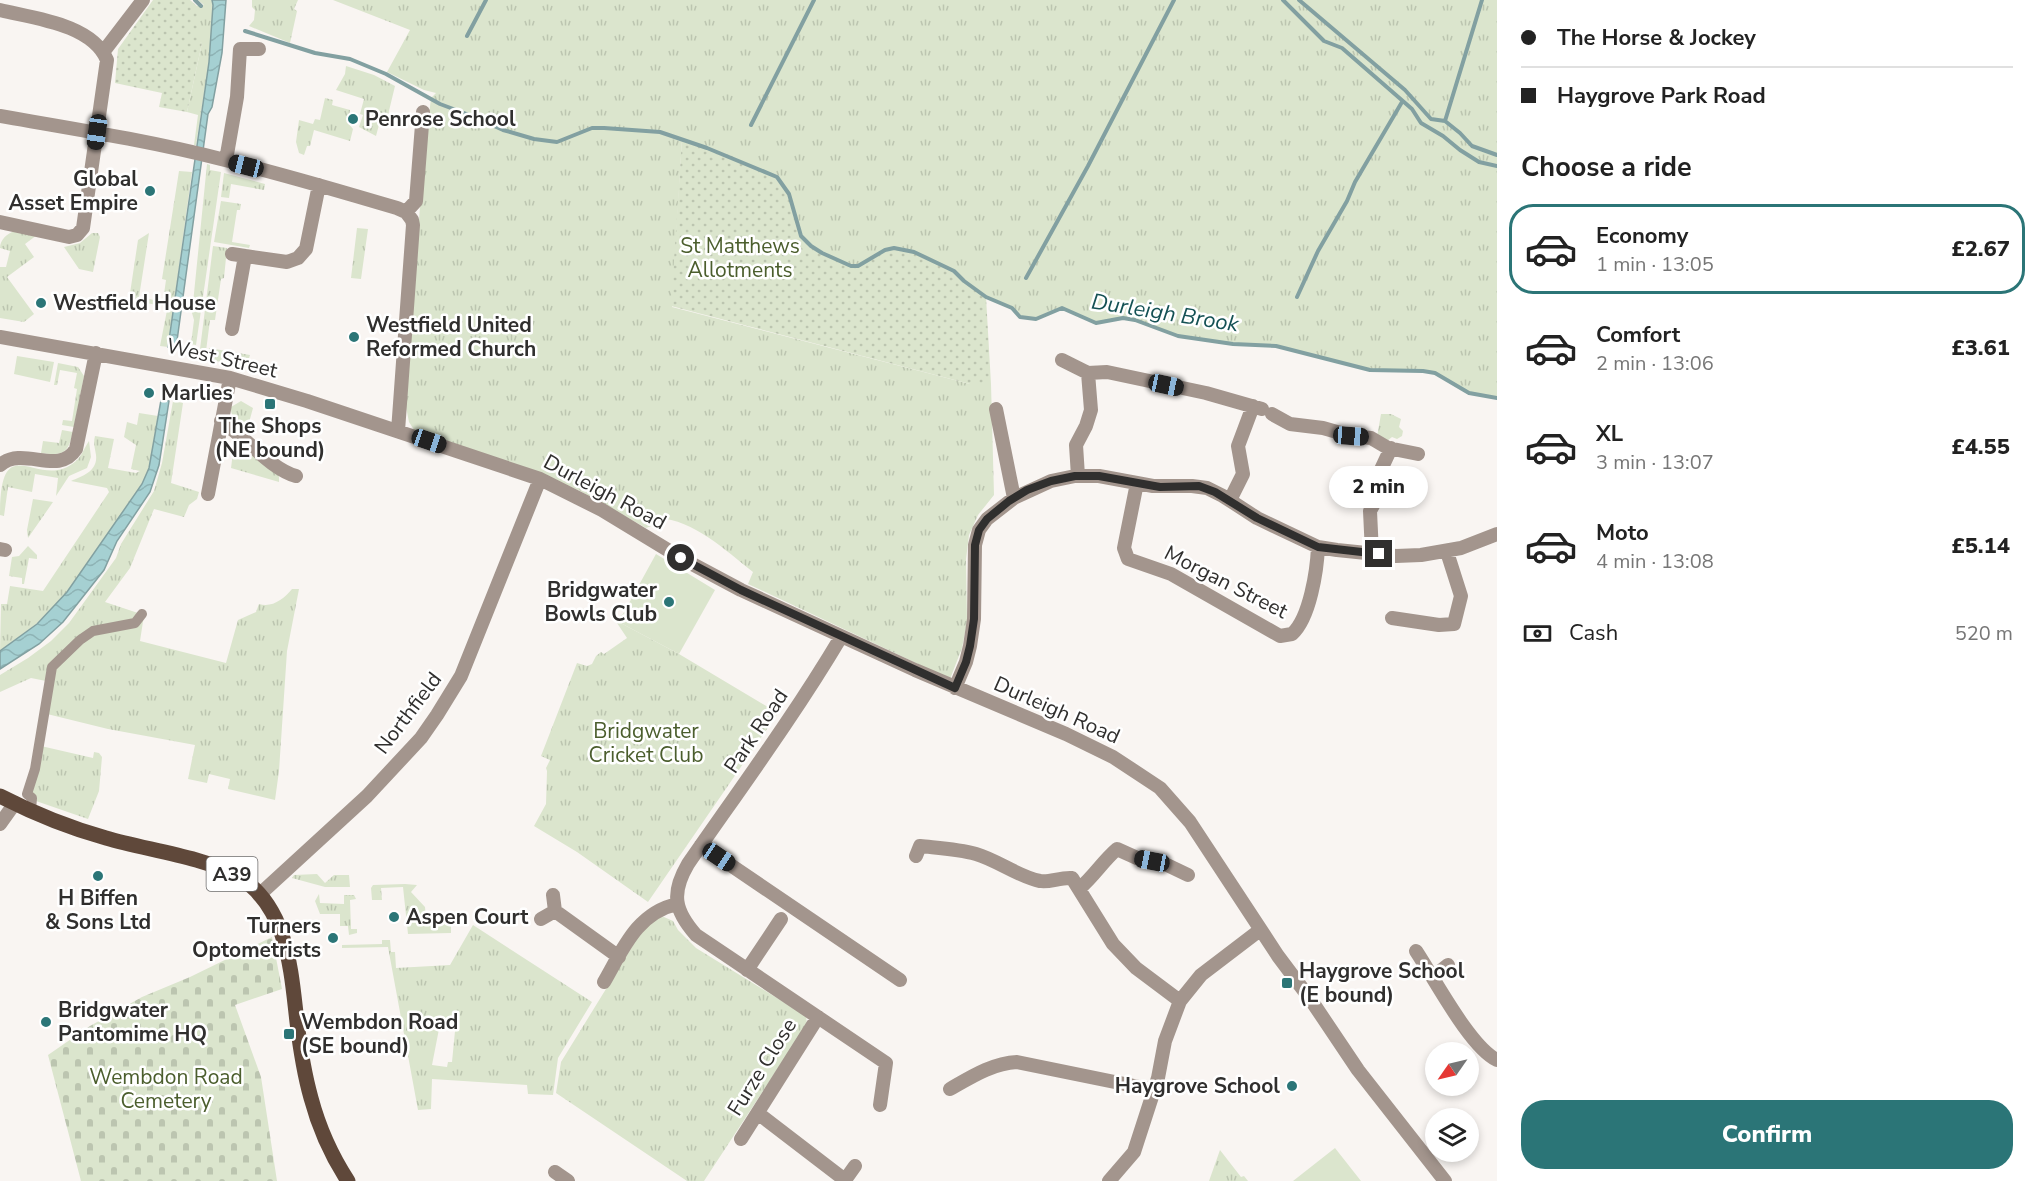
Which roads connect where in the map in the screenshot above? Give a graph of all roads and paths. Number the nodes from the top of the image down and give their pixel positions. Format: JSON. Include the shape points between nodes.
{"nodes":[{"id":1,"x":142,"y":0,"type":"edge"},
{"id":2,"x":0,"y":10,"type":"edge"},
{"id":3,"x":259,"y":49,"type":"dead end"},
{"id":4,"x":104,"y":51,"type":"junction"},
{"id":5,"x":423,"y":112,"type":"dead end"},
{"id":6,"x":0,"y":116,"type":"edge"},
{"id":7,"x":97,"y":132,"type":"junction"},
{"id":8,"x":226,"y":160,"type":"junction"},
{"id":9,"x":319,"y":185,"type":"junction"},
{"id":10,"x":406,"y":212,"type":"junction"},
{"id":11,"x":0,"y":222,"type":"edge"},
{"id":12,"x":232,"y":329,"type":"dead end"},
{"id":13,"x":0,"y":337,"type":"edge"},
{"id":14,"x":96,"y":353,"type":"junction"},
{"id":15,"x":1062,"y":360,"type":"dead end"},
{"id":16,"x":1088,"y":373,"type":"junction"},
{"id":17,"x":230,"y":378,"type":"junction"},
{"id":18,"x":996,"y":410,"type":"dead end"},
{"id":19,"x":1262,"y":410,"type":"junction"},
{"id":20,"x":221,"y":421,"type":"junction"},
{"id":21,"x":398,"y":431,"type":"junction"},
{"id":22,"x":429,"y":441,"type":"joint"},
{"id":23,"x":1391,"y":448,"type":"junction"},
{"id":24,"x":1418,"y":454,"type":"dead end"},
{"id":25,"x":0,"y":465,"type":"edge"},
{"id":26,"x":296,"y":476,"type":"dead end"},
{"id":27,"x":1078,"y":476,"type":"junction"},
{"id":28,"x":540,"y":479,"type":"junction"},
{"id":29,"x":1137,"y":483,"type":"junction"},
{"id":30,"x":208,"y":494,"type":"dead end"},
{"id":31,"x":1014,"y":498,"type":"junction"},
{"id":32,"x":1230,"y":500,"type":"junction"},
{"id":33,"x":1497,"y":534,"type":"edge"},
{"id":34,"x":1318,"y":547,"type":"junction"},
{"id":35,"x":1447,"y":552,"type":"junction"},
{"id":36,"x":1372,"y":553,"type":"junction"},
{"id":37,"x":141,"y":614,"type":"dead end"},
{"id":38,"x":1392,"y":618,"type":"dead end"},
{"id":39,"x":1454,"y":624,"type":"junction"},
{"id":40,"x":1468,"y":628,"type":"dead end"},
{"id":41,"x":841,"y":637,"type":"junction"},
{"id":42,"x":955,"y":688,"type":"junction"},
{"id":43,"x":0,"y":796,"type":"edge"},
{"id":44,"x":15,"y":803,"type":"junction"},
{"id":45,"x":31,"y":810,"type":"junction"},
{"id":46,"x":0,"y":824,"type":"edge"},
{"id":47,"x":1111,"y":835,"type":"dead end"},
{"id":48,"x":701,"y":845,"type":"junction"},
{"id":49,"x":1117,"y":849,"type":"junction"},
{"id":50,"x":916,"y":856,"type":"dead end"},
{"id":51,"x":1188,"y":875,"type":"dead end"},
{"id":52,"x":1080,"y":888,"type":"junction"},
{"id":53,"x":259,"y":895,"type":"junction"},
{"id":54,"x":553,"y":895,"type":"dead end"},
{"id":55,"x":677,"y":904,"type":"junction"},
{"id":56,"x":555,"y":911,"type":"junction"},
{"id":57,"x":541,"y":919,"type":"dead end"},
{"id":58,"x":781,"y":919,"type":"dead end"},
{"id":59,"x":1260,"y":930,"type":"junction"},
{"id":60,"x":1416,"y":951,"type":"dead end"},
{"id":61,"x":619,"y":957,"type":"junction"},
{"id":62,"x":1448,"y":965,"type":"dead end"},
{"id":63,"x":747,"y":970,"type":"junction"},
{"id":64,"x":1433,"y":977,"type":"junction"},
{"id":65,"x":900,"y":980,"type":"dead end"},
{"id":66,"x":604,"y":982,"type":"dead end"},
{"id":67,"x":1180,"y":1001,"type":"junction"},
{"id":68,"x":818,"y":1017,"type":"junction"},
{"id":69,"x":1019,"y":1054,"type":"dead end"},
{"id":70,"x":1497,"y":1060,"type":"edge"},
{"id":71,"x":1004,"y":1063,"type":"junction"},
{"id":72,"x":949,"y":1089,"type":"dead end"},
{"id":73,"x":1154,"y":1090,"type":"junction"},
{"id":74,"x":880,"y":1105,"type":"dead end"},
{"id":75,"x":759,"y":1114,"type":"junction"},
{"id":76,"x":741,"y":1138,"type":"dead end"},
{"id":77,"x":855,"y":1166,"type":"dead end"},
{"id":78,"x":555,"y":1172,"type":"dead end"},
{"id":79,"x":845,"y":1180,"type":"edge"},
{"id":80,"x":348,"y":1181,"type":"edge"},
{"id":81,"x":568,"y":1181,"type":"edge"},
{"id":82,"x":1109,"y":1181,"type":"edge"},
{"id":83,"x":1445,"y":1181,"type":"edge"}],
"edges":[{"from":1,"to":4,"type":"street"},
{"from":2,"to":4,"type":"street","via":[[62,24]]},
{"from":3,"to":8,"type":"street","via":[[240,49],[237,97]]},
{"from":4,"to":7,"type":"street","via":[[107,70]]},
{"from":5,"to":10,"type":"street","via":[[416,201]]},
{"from":6,"to":7,"type":"street"},
{"from":7,"to":8,"type":"street"},
{"from":7,"to":11,"type":"street","via":[[83,228],[77,235],[69,237]]},
{"from":8,"to":9,"type":"street"},
{"from":9,"to":10,"type":"street"},
{"from":9,"to":12,"type":"street","via":[[306,249],[301,255],[287,262],[239,255]]},
{"from":10,"to":21,"type":"street","via":[[413,225]]},
{"from":13,"to":14,"type":"street","name":"West Street"},
{"from":14,"to":17,"type":"street","name":"West Street"},
{"from":14,"to":25,"type":"street","via":[[72,456],[58,462],[15,457]]},
{"from":15,"to":16,"type":"street"},
{"from":16,"to":19,"type":"street","via":[[1107,372],[1206,393]]},
{"from":16,"to":27,"type":"street","via":[[1091,416],[1075,450]]},
{"from":17,"to":20,"type":"street"},
{"from":17,"to":21,"type":"street","name":"West Street"},
{"from":18,"to":31,"type":"street"},
{"from":19,"to":23,"type":"street","via":[[1290,423],[1371,438]]},
{"from":19,"to":32,"type":"street","via":[[1238,446],[1243,474]]},
{"from":20,"to":26,"type":"street","via":[[282,472]]},
{"from":20,"to":30,"type":"street"},
{"from":21,"to":22,"type":"street","name":"West Street"},
{"from":22,"to":28,"type":"street","name":"Durleigh Road"},
{"from":23,"to":24,"type":"street"},
{"from":23,"to":36,"type":"street","via":[[1378,476],[1377,498],[1370,511]]},
{"from":27,"to":29,"type":"street","via":[[1106,476]]},
{"from":27,"to":31,"type":"street","via":[[1039,485]]},
{"from":28,"to":41,"type":"street","name":"Durleigh Road","via":[[731,585]]},
{"from":28,"to":53,"type":"street","name":"Northfield","via":[[461,675],[437,715],[367,796]]},
{"from":29,"to":32,"type":"street","via":[[1199,486]]},
{"from":29,"to":34,"type":"street","name":"Morgan Street","via":[[1124,548],[1128,559],[1171,574],[1280,636],[1296,630],[1303,617]]},
{"from":31,"to":42,"type":"street","via":[[987,519],[976,538],[974,619],[966,662]]},
{"from":32,"to":34,"type":"street","via":[[1257,518]]},
{"from":33,"to":35,"type":"street"},
{"from":34,"to":36,"type":"street"},
{"from":35,"to":36,"type":"street","via":[[1410,556]]},
{"from":35,"to":39,"type":"street","via":[[1461,596]]},
{"from":37,"to":45,"type":"street","via":[[135,622],[93,632],[55,661],[27,794],[32,798]]},
{"from":38,"to":39,"type":"street"},
{"from":39,"to":40,"type":"street"},
{"from":41,"to":42,"type":"street","name":"Durleigh Road"},
{"from":41,"to":48,"type":"street","name":"Park Road","via":[[806,695]]},
{"from":42,"to":59,"type":"street","name":"Durleigh Road","via":[[1113,757],[1160,788],[1190,822]]},
{"from":43,"to":44,"type":"main road","number":"A39"},
{"from":44,"to":45,"type":"main road","number":"A39"},
{"from":44,"to":46,"type":"street"},
{"from":45,"to":53,"type":"main road","number":"A39","via":[[105,838],[210,865],[236,876]]},
{"from":47,"to":49,"type":"street"},
{"from":48,"to":55,"type":"street","name":"Park Road","via":[[679,879]]},
{"from":48,"to":65,"type":"street"},
{"from":49,"to":51,"type":"street"},
{"from":49,"to":52,"type":"street"},
{"from":50,"to":52,"type":"street","via":[[920,846],[976,854],[1043,882],[1072,878]]},
{"from":52,"to":67,"type":"street","via":[[1113,944]]},
{"from":53,"to":80,"type":"main road","number":"A39","via":[[286,944],[310,1097],[332,1156]]},
{"from":54,"to":56,"type":"street"},
{"from":55,"to":61,"type":"street","via":[[646,918]]},
{"from":55,"to":63,"type":"street","name":"Furze Close","via":[[696,935]]},
{"from":56,"to":57,"type":"street"},
{"from":56,"to":61,"type":"street"},
{"from":58,"to":63,"type":"street","via":[[776,937]]},
{"from":59,"to":67,"type":"street","via":[[1201,975]]},
{"from":59,"to":83,"type":"street","name":"Durleigh Road","via":[[1358,1070]]},
{"from":60,"to":64,"type":"street"},
{"from":61,"to":66,"type":"street"},
{"from":62,"to":64,"type":"street"},
{"from":63,"to":68,"type":"street","name":"Furze Close"},
{"from":64,"to":70,"type":"street","via":[[1469,1033],[1487,1055]]},
{"from":67,"to":73,"type":"street","via":[[1165,1041]]},
{"from":68,"to":74,"type":"street","name":"Furze Close","via":[[886,1063]]},
{"from":68,"to":75,"type":"street","name":"Furze Close"},
{"from":69,"to":71,"type":"street","via":[[1008,1053]]},
{"from":71,"to":72,"type":"street"},
{"from":71,"to":73,"type":"street","via":[[1017,1062]]},
{"from":73,"to":82,"type":"street","via":[[1134,1152]]},
{"from":75,"to":76,"type":"street","name":"Furze Close"},
{"from":75,"to":79,"type":"street"},
{"from":77,"to":79,"type":"street"},
{"from":78,"to":81,"type":"street"}]}
